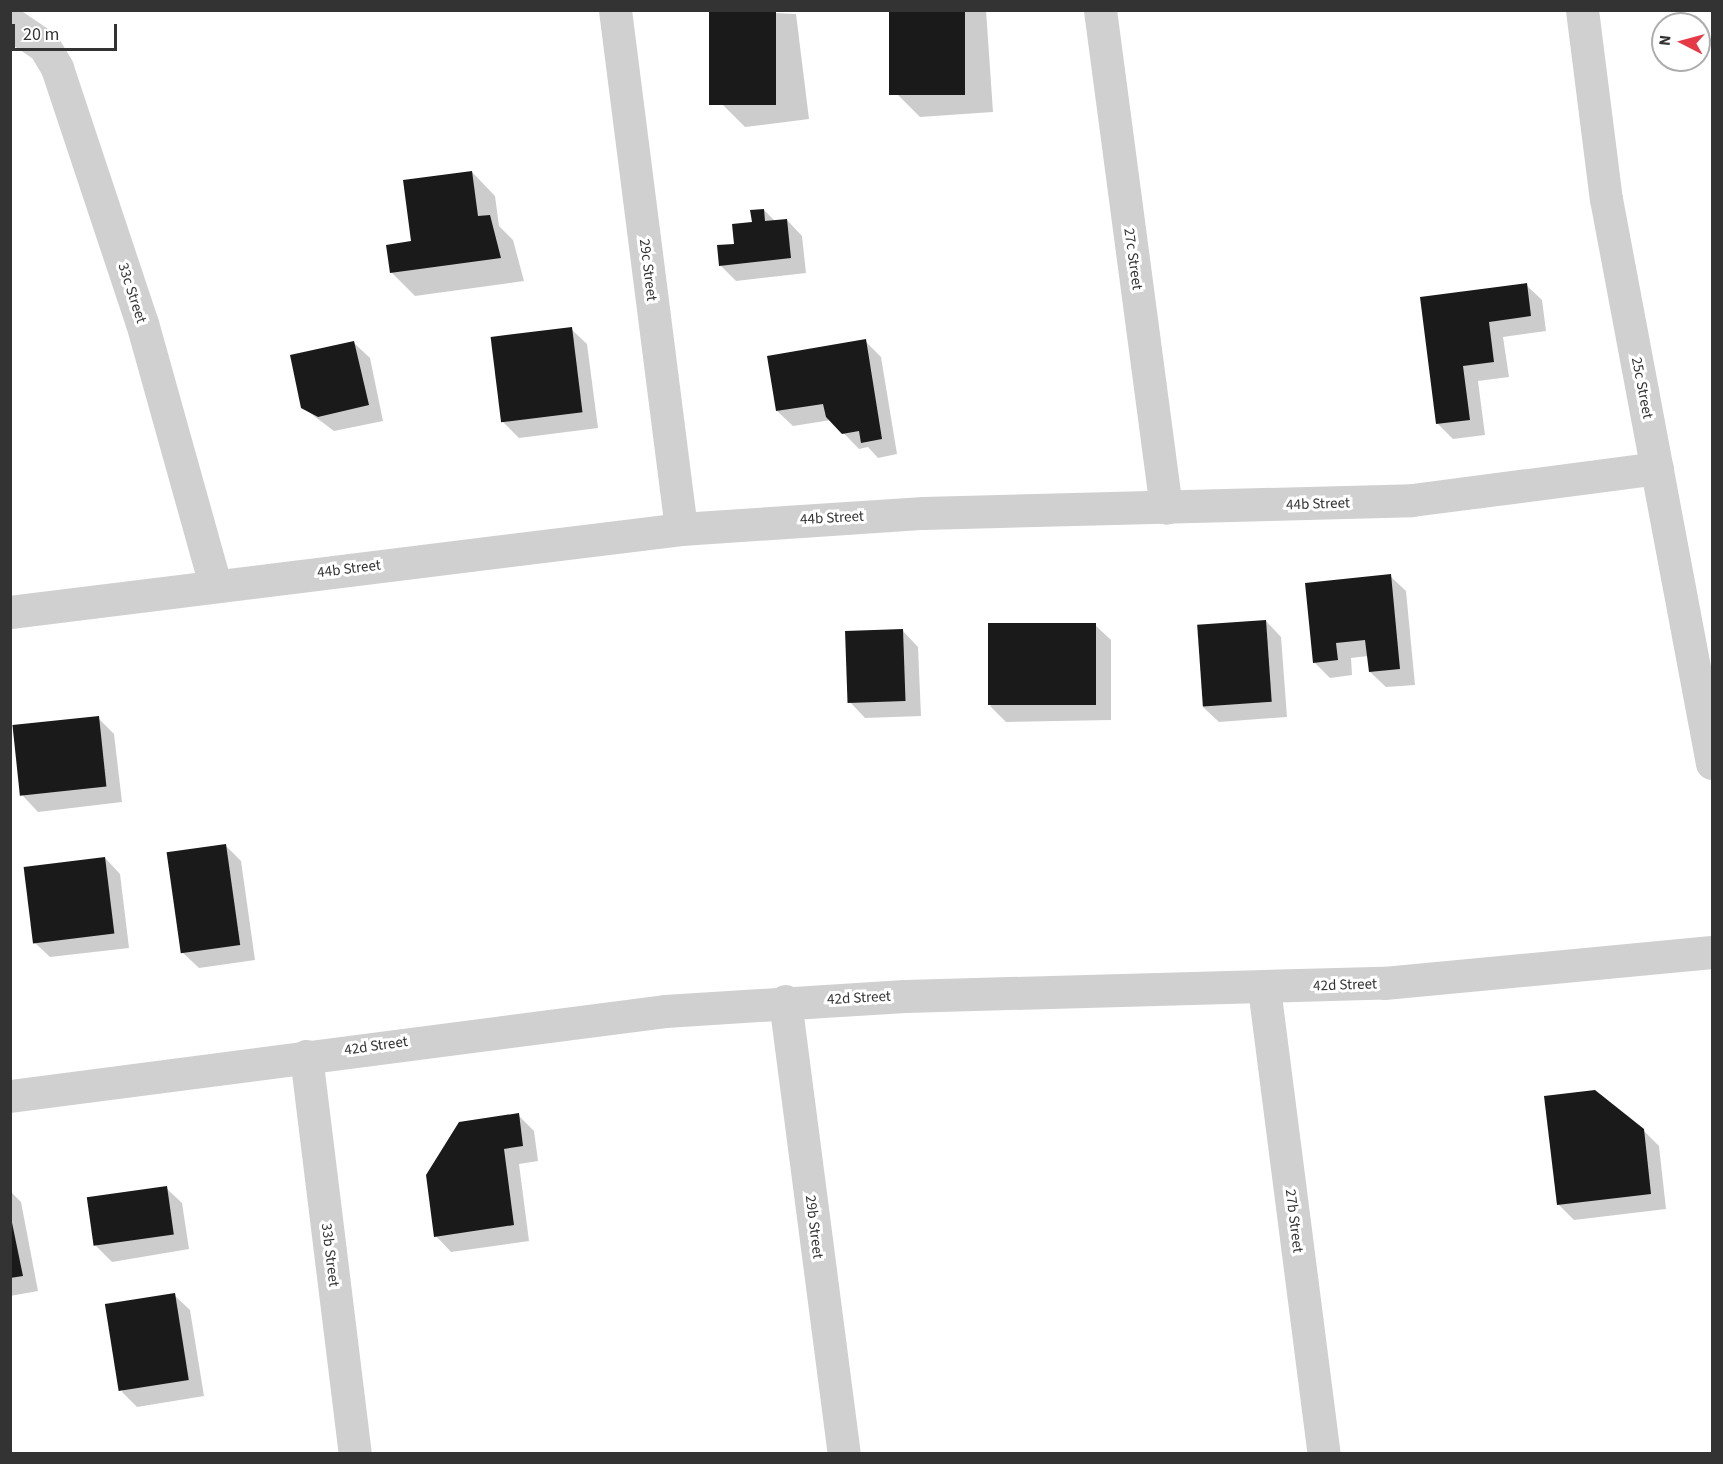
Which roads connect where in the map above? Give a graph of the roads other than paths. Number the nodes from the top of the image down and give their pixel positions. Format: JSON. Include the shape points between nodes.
{"nodes":[{"id":1,"x":615,"y":10,"type":"edge"},
{"id":2,"x":1100,"y":10,"type":"edge"},
{"id":3,"x":1582,"y":10,"type":"edge"},
{"id":4,"x":10,"y":22,"type":"edge"},
{"id":5,"x":1657,"y":468,"type":"junction"},
{"id":6,"x":1166,"y":508,"type":"junction"},
{"id":7,"x":681,"y":529,"type":"junction"},
{"id":8,"x":214,"y":585,"type":"junction"},
{"id":9,"x":10,"y":612,"type":"edge"},
{"id":10,"x":1713,"y":763,"type":"edge"},
{"id":11,"x":1713,"y":952,"type":"edge"},
{"id":12,"x":1264,"y":988,"type":"junction"},
{"id":13,"x":785,"y":1001,"type":"junction"},
{"id":14,"x":306,"y":1056,"type":"junction"},
{"id":15,"x":10,"y":1096,"type":"edge"},
{"id":16,"x":355,"y":1454,"type":"edge"},
{"id":17,"x":844,"y":1454,"type":"edge"},
{"id":18,"x":1324,"y":1454,"type":"edge"}],
"edges":[{"from":1,"to":7,"type":"street","name":"29c Street"},
{"from":2,"to":6,"type":"street","name":"27c Street"},
{"from":3,"to":5,"type":"street","name":"25c Street","via":[[1606,199]]},
{"from":4,"to":8,"type":"street","name":"33c Street","via":[[44,46],[57,68],[142,323]]},
{"from":5,"to":6,"type":"street","name":"44b Street","via":[[1412,500]]},
{"from":5,"to":10,"type":"street","name":"25c Street"},
{"from":6,"to":7,"type":"street","name":"44b Street","via":[[923,513]]},
{"from":7,"to":8,"type":"street","name":"44b Street"},
{"from":8,"to":9,"type":"street","name":"44b Street"},
{"from":11,"to":12,"type":"street","name":"42d Street","via":[[1493,975]]},
{"from":12,"to":13,"type":"street","name":"42d Street"},
{"from":12,"to":18,"type":"street","name":"27b Street"},
{"from":13,"to":14,"type":"street","name":"42d Street","via":[[544,1023]]},
{"from":13,"to":17,"type":"street","name":"29b Street"},
{"from":14,"to":15,"type":"street","name":"42d Street"},
{"from":14,"to":16,"type":"street","name":"33b Street"}]}
